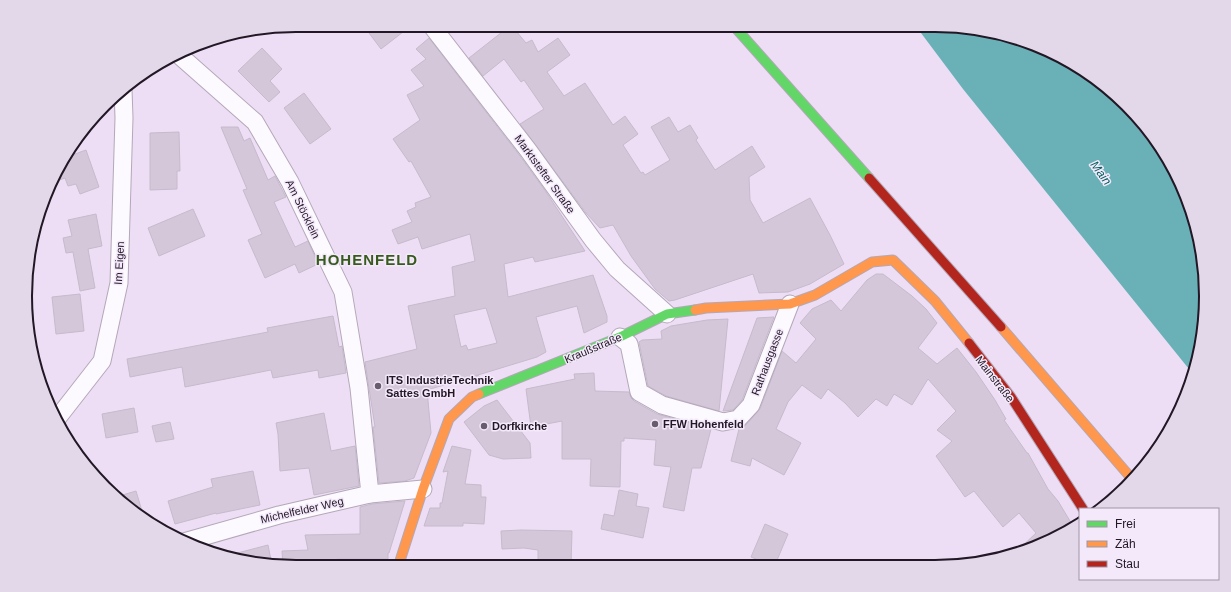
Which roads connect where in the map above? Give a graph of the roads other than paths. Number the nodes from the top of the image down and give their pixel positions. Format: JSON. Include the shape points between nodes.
{"nodes":[{"id":1,"x":437,"y":32,"type":"edge"},
{"id":2,"x":739,"y":32,"type":"edge"},
{"id":3,"x":182,"y":58,"type":"edge"},
{"id":4,"x":123,"y":97,"type":"edge"},
{"id":5,"x":893,"y":260,"type":"joint"},
{"id":6,"x":790,"y":304,"type":"junction"},
{"id":7,"x":667,"y":314,"type":"junction"},
{"id":8,"x":620,"y":337,"type":"junction"},
{"id":9,"x":60,"y":415,"type":"edge"},
{"id":10,"x":1129,"y":475,"type":"edge"},
{"id":11,"x":423,"y":489,"type":"junction"},
{"id":12,"x":370,"y":494,"type":"junction"},
{"id":13,"x":1082,"y":508,"type":"edge"},
{"id":14,"x":193,"y":539,"type":"edge"},
{"id":15,"x":400,"y":560,"type":"edge"}],
"edges":[{"from":1,"to":7,"type":"street","name":"Marktstefter Straße","via":[[593,240],[617,269]]},
{"from":2,"to":10,"type":"street","via":[[980,302]]},
{"from":3,"to":12,"type":"street","name":"Am Stöcklein","via":[[255,122],[290,182],[343,292],[359,388]]},
{"from":4,"to":9,"type":"street","name":"Im Eigen","via":[[120,283],[102,361]]},
{"from":5,"to":6,"type":"street","name":"Kraußstraße","via":[[872,262],[815,295]]},
{"from":5,"to":13,"type":"street","name":"Mainstraße","via":[[934,301],[1010,397]]},
{"from":6,"to":7,"type":"street","name":"Kraußstraße","via":[[706,308]]},
{"from":6,"to":8,"type":"street","name":"Rathausgasse","via":[[751,405],[738,419],[723,422],[662,405],[640,392],[629,344]]},
{"from":7,"to":8,"type":"street","name":"Kraußstraße"},
{"from":8,"to":11,"type":"street","name":"Kraußstraße","via":[[472,397],[449,419]]},
{"from":11,"to":12,"type":"street","name":"Michelfelder Weg"},
{"from":11,"to":15,"type":"street","name":"Kraußstraße"},
{"from":12,"to":14,"type":"street","name":"Michelfelder Weg","via":[[279,514]]}]}
